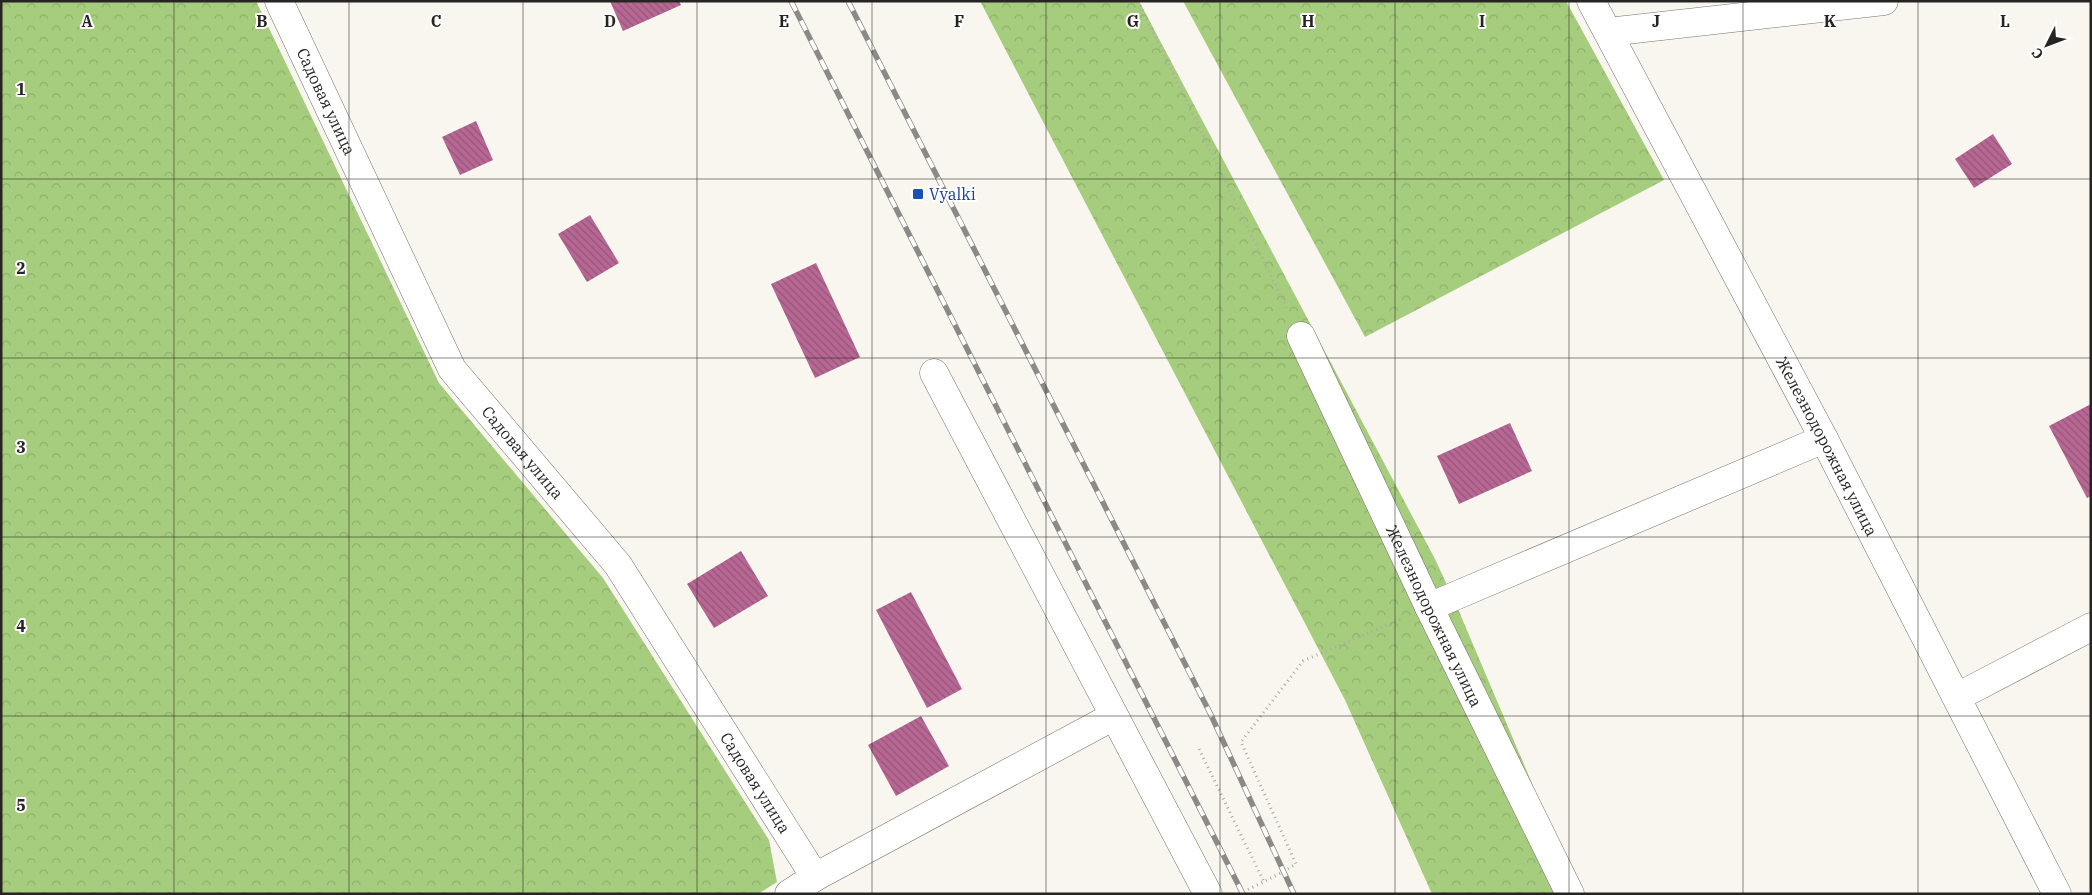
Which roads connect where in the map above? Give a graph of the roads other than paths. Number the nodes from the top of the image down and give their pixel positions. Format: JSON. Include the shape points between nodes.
{"nodes":[{"id":1,"x":279,"y":1,"type":"edge"},
{"id":2,"x":1591,"y":1,"type":"edge"},
{"id":3,"x":1884,"y":1,"type":"edge"},
{"id":4,"x":1608,"y":32,"type":"junction"},
{"id":5,"x":1301,"y":336,"type":"road end"},
{"id":6,"x":934,"y":373,"type":"dead end"},
{"id":7,"x":1824,"y":439,"type":"junction"},
{"id":8,"x":1429,"y":607,"type":"junction"},
{"id":9,"x":2091,"y":627,"type":"edge"},
{"id":10,"x":1957,"y":697,"type":"junction"},
{"id":11,"x":1114,"y":716,"type":"junction"},
{"id":12,"x":815,"y":877,"type":"junction"},
{"id":13,"x":789,"y":894,"type":"edge"},
{"id":14,"x":1208,"y":894,"type":"edge"},
{"id":15,"x":1570,"y":894,"type":"edge"},
{"id":16,"x":2057,"y":894,"type":"edge"}],
"edges":[{"from":1,"to":12,"type":"street","name":"Садовая улица","via":[[452,369],[618,565]]},
{"from":2,"to":4,"type":"street","name":"Железнодорожная улица"},
{"from":3,"to":4,"type":"street"},
{"from":4,"to":7,"type":"street","name":"Железнодорожная улица"},
{"from":5,"to":8,"type":"street","name":"Железнодорожная улица"},
{"from":6,"to":11,"type":"street"},
{"from":7,"to":8,"type":"street"},
{"from":7,"to":10,"type":"street","name":"Железнодорожная улица"},
{"from":8,"to":15,"type":"street","name":"Железнодорожная улица"},
{"from":9,"to":10,"type":"street"},
{"from":10,"to":16,"type":"street","name":"Железнодорожная улица"},
{"from":11,"to":12,"type":"street"},
{"from":11,"to":14,"type":"street"},
{"from":12,"to":13,"type":"street"}]}
